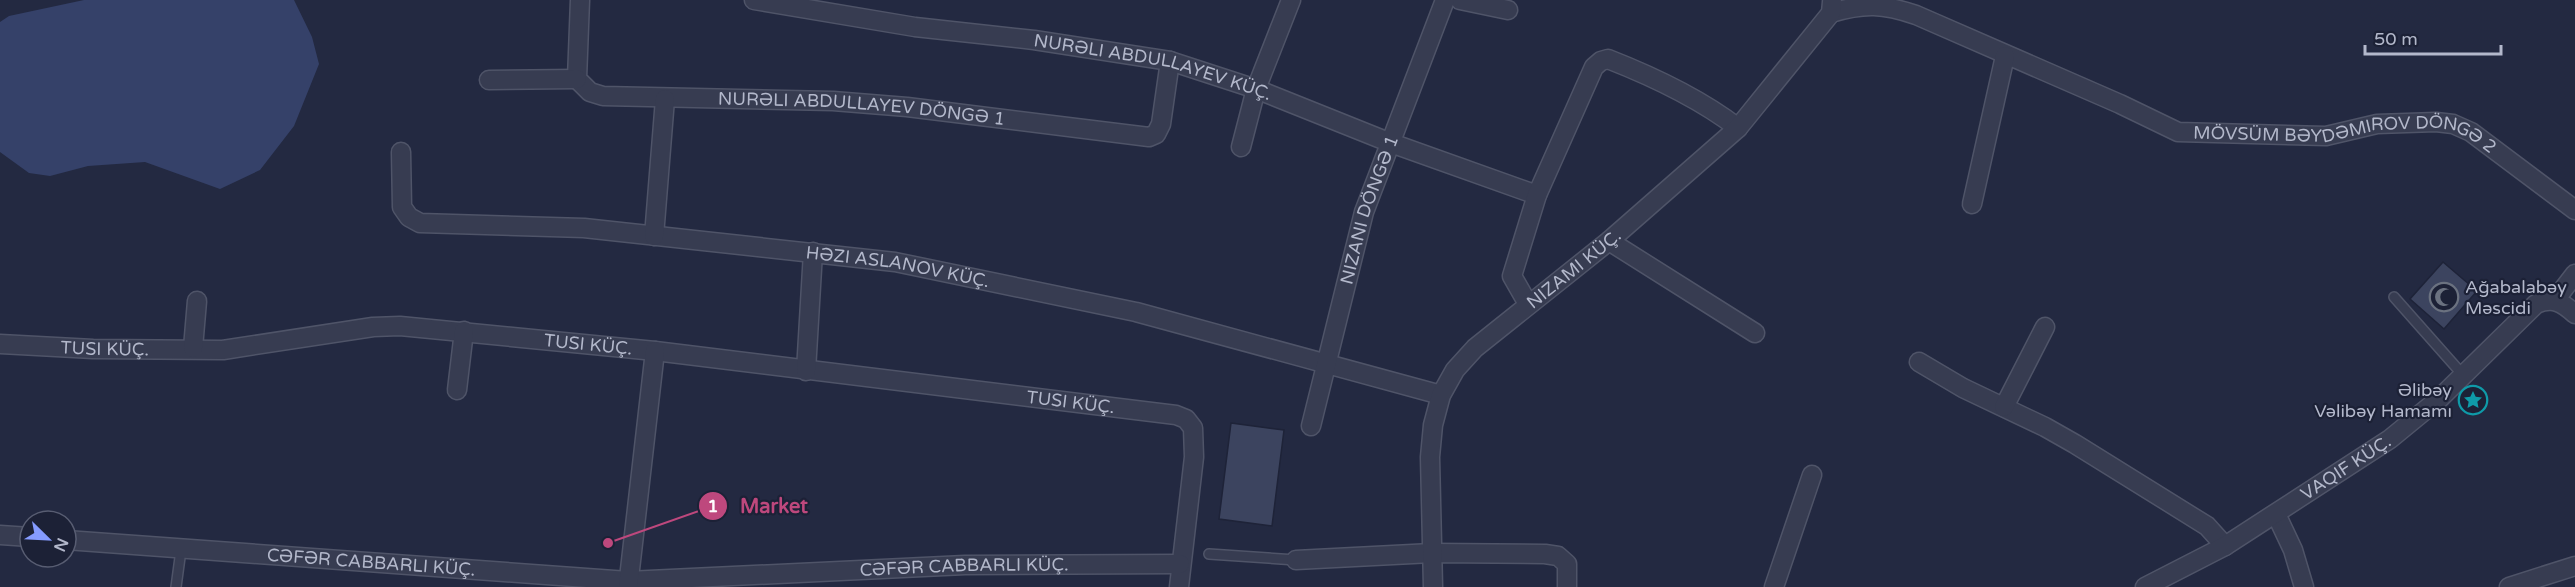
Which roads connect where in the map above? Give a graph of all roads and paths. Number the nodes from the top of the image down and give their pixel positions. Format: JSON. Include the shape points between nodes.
{"nodes":[{"id":1,"x":580,"y":0,"type":"edge"},
{"id":2,"x":754,"y":0,"type":"edge"},
{"id":3,"x":1291,"y":0,"type":"edge"},
{"id":4,"x":1445,"y":0,"type":"edge"},
{"id":5,"x":1460,"y":0,"type":"edge"},
{"id":6,"x":1832,"y":6,"type":"edge"},
{"id":7,"x":1508,"y":10,"type":"dead end"},
{"id":8,"x":2005,"y":56,"type":"junction"},
{"id":9,"x":1170,"y":61,"type":"junction"},
{"id":10,"x":577,"y":79,"type":"junction"},
{"id":11,"x":489,"y":80,"type":"dead end"},
{"id":12,"x":1256,"y":88,"type":"junction"},
{"id":13,"x":665,"y":99,"type":"junction"},
{"id":14,"x":1738,"y":128,"type":"junction"},
{"id":15,"x":1391,"y":143,"type":"junction"},
{"id":16,"x":1241,"y":147,"type":"dead end"},
{"id":17,"x":401,"y":152,"type":"dead end"},
{"id":18,"x":1537,"y":195,"type":"junction"},
{"id":19,"x":1972,"y":204,"type":"dead end"},
{"id":20,"x":2575,"y":210,"type":"edge"},
{"id":21,"x":654,"y":236,"type":"junction"},
{"id":22,"x":1610,"y":241,"type":"junction"},
{"id":23,"x":813,"y":252,"type":"junction"},
{"id":24,"x":2575,"y":274,"type":"edge"},
{"id":25,"x":2394,"y":297,"type":"dead end"},
{"id":26,"x":2554,"y":300,"type":"junction"},
{"id":27,"x":197,"y":301,"type":"dead end"},
{"id":28,"x":1528,"y":304,"type":"junction"},
{"id":29,"x":2575,"y":314,"type":"edge"},
{"id":30,"x":2046,"y":327,"type":"dead end"},
{"id":31,"x":464,"y":331,"type":"junction"},
{"id":32,"x":1755,"y":333,"type":"dead end"},
{"id":33,"x":0,"y":344,"type":"edge"},
{"id":34,"x":193,"y":348,"type":"junction"},
{"id":35,"x":655,"y":351,"type":"junction"},
{"id":36,"x":1919,"y":362,"type":"dead end"},
{"id":37,"x":1328,"y":364,"type":"junction"},
{"id":38,"x":806,"y":370,"type":"junction"},
{"id":39,"x":2463,"y":375,"type":"junction"},
{"id":40,"x":457,"y":390,"type":"dead end"},
{"id":41,"x":1441,"y":395,"type":"junction"},
{"id":42,"x":2004,"y":407,"type":"junction"},
{"id":43,"x":1311,"y":426,"type":"dead end"},
{"id":44,"x":1812,"y":475,"type":"dead end"},
{"id":45,"x":2276,"y":514,"type":"junction"},
{"id":46,"x":0,"y":534,"type":"edge"},
{"id":47,"x":18,"y":536,"type":"edge"},
{"id":48,"x":78,"y":541,"type":"edge"},
{"id":49,"x":2225,"y":546,"type":"junction"},
{"id":50,"x":181,"y":550,"type":"junction"},
{"id":51,"x":1432,"y":553,"type":"junction"},
{"id":52,"x":1209,"y":554,"type":"dead end"},
{"id":53,"x":1296,"y":560,"type":"joint"},
{"id":54,"x":1180,"y":564,"type":"junction"},
{"id":55,"x":2575,"y":566,"type":"edge"},
{"id":56,"x":628,"y":584,"type":"edge"},
{"id":57,"x":176,"y":587,"type":"edge"},
{"id":58,"x":1179,"y":587,"type":"edge"},
{"id":59,"x":1433,"y":587,"type":"edge"},
{"id":60,"x":1567,"y":587,"type":"edge"},
{"id":61,"x":1774,"y":587,"type":"edge"},
{"id":62,"x":2145,"y":587,"type":"edge"},
{"id":63,"x":2304,"y":587,"type":"edge"},
{"id":64,"x":2509,"y":587,"type":"edge"}],
"edges":[{"from":1,"to":10,"type":"street"},
{"from":2,"to":9,"type":"street","name":"NURƏLI ABDULLAYEV KÜÇ.","via":[[915,27]]},
{"from":3,"to":12,"type":"street"},
{"from":4,"to":15,"type":"street","name":"NIZANI DÖNGƏ 1"},
{"from":5,"to":7,"type":"street"},
{"from":6,"to":8,"type":"street","name":"MÖVSÜM BƏYDƏMIROV DÖNGƏ 2","via":[[1897,9]]},
{"from":6,"to":14,"type":"street","name":"NIZAMI KÜÇ."},
{"from":8,"to":19,"type":"street"},
{"from":8,"to":20,"type":"street","name":"MÖVSÜM BƏYDƏMIROV DÖNGƏ 2","via":[[2178,132],[2326,136],[2377,124],[2453,124],[2471,132]]},
{"from":9,"to":12,"type":"street","name":"NURƏLI ABDULLAYEV KÜÇ."},
{"from":9,"to":13,"type":"street","name":"NURƏLI ABDULLAYEV DÖNGƏ 1","via":[[1161,124],[1156,134],[1149,137],[833,101]]},
{"from":10,"to":11,"type":"street"},
{"from":10,"to":13,"type":"street","name":"NURƏLI ABDULLAYEV DÖNGƏ 1","via":[[590,92],[603,96]]},
{"from":12,"to":15,"type":"street","name":"NURƏLI ABDULLAYEV KÜÇ."},
{"from":12,"to":16,"type":"street"},
{"from":13,"to":21,"type":"street"},
{"from":14,"to":18,"type":"street","via":[[1678,90],[1608,59],[1601,61],[1594,67]]},
{"from":14,"to":22,"type":"street","name":"NIZAMI KÜÇ."},
{"from":15,"to":18,"type":"street","name":"NURƏLI ABDULLAYEV KÜÇ."},
{"from":15,"to":37,"type":"street","name":"NIZANI DÖNGƏ 1","via":[[1364,212]]},
{"from":17,"to":21,"type":"street","name":"HƏZI ASLANOV KÜÇ.","via":[[402,207],[409,218],[420,223],[584,228]]},
{"from":18,"to":28,"type":"street","via":[[1512,276]]},
{"from":21,"to":23,"type":"street","name":"HƏZI ASLANOV KÜÇ."},
{"from":22,"to":28,"type":"street","name":"NIZAMI KÜÇ."},
{"from":22,"to":32,"type":"street"},
{"from":23,"to":37,"type":"street","name":"HƏZI ASLANOV KÜÇ.","via":[[895,262],[1098,303]]},
{"from":23,"to":38,"type":"street"},
{"from":24,"to":26,"type":"street"},
{"from":25,"to":39,"type":"lane"},
{"from":26,"to":29,"type":"street"},
{"from":26,"to":39,"type":"street","name":"VAQIF KÜÇ.","via":[[2536,304]]},
{"from":27,"to":34,"type":"street"},
{"from":28,"to":41,"type":"street","name":"NIZAMI KÜÇ.","via":[[1474,348]]},
{"from":30,"to":42,"type":"street"},
{"from":31,"to":34,"type":"street","name":"TUSI KÜÇ.","via":[[382,327],[240,349]]},
{"from":31,"to":35,"type":"street","name":"TUSI KÜÇ."},
{"from":31,"to":40,"type":"street"},
{"from":33,"to":34,"type":"street","name":"TUSI KÜÇ.","via":[[93,349]]},
{"from":35,"to":38,"type":"street","name":"TUSI KÜÇ."},
{"from":35,"to":56,"type":"street"},
{"from":36,"to":42,"type":"street"},
{"from":37,"to":41,"type":"street","name":"HƏZI ASLANOV KÜÇ."},
{"from":37,"to":43,"type":"street","name":"NIZANI DÖNGƏ 1"},
{"from":38,"to":54,"type":"street","name":"TUSI KÜÇ.","via":[[1186,419],[1192,428],[1193,447]]},
{"from":39,"to":45,"type":"street","name":"VAQIF KÜÇ.","via":[[2390,439]]},
{"from":41,"to":51,"type":"street","name":"NIZAMI KÜÇ.","via":[[1433,425],[1431,457]]},
{"from":42,"to":49,"type":"street","via":[[2150,490],[2207,526]]},
{"from":44,"to":61,"type":"street"},
{"from":45,"to":49,"type":"street","name":"VAQIF KÜÇ."},
{"from":45,"to":63,"type":"street"},
{"from":46,"to":47,"type":"street"},
{"from":48,"to":50,"type":"street"},
{"from":49,"to":62,"type":"street","name":"VAQIF KÜÇ."},
{"from":50,"to":56,"type":"street"},
{"from":50,"to":57,"type":"lane"},
{"from":51,"to":53,"type":"street"},
{"from":51,"to":59,"type":"street","name":"NIZAMI KÜÇ."},
{"from":51,"to":60,"type":"street","via":[[1558,556],[1567,564]]},
{"from":52,"to":53,"type":"lane"},
{"from":54,"to":56,"type":"street","via":[[965,565]]},
{"from":54,"to":58,"type":"street"},
{"from":55,"to":64,"type":"street"}]}
